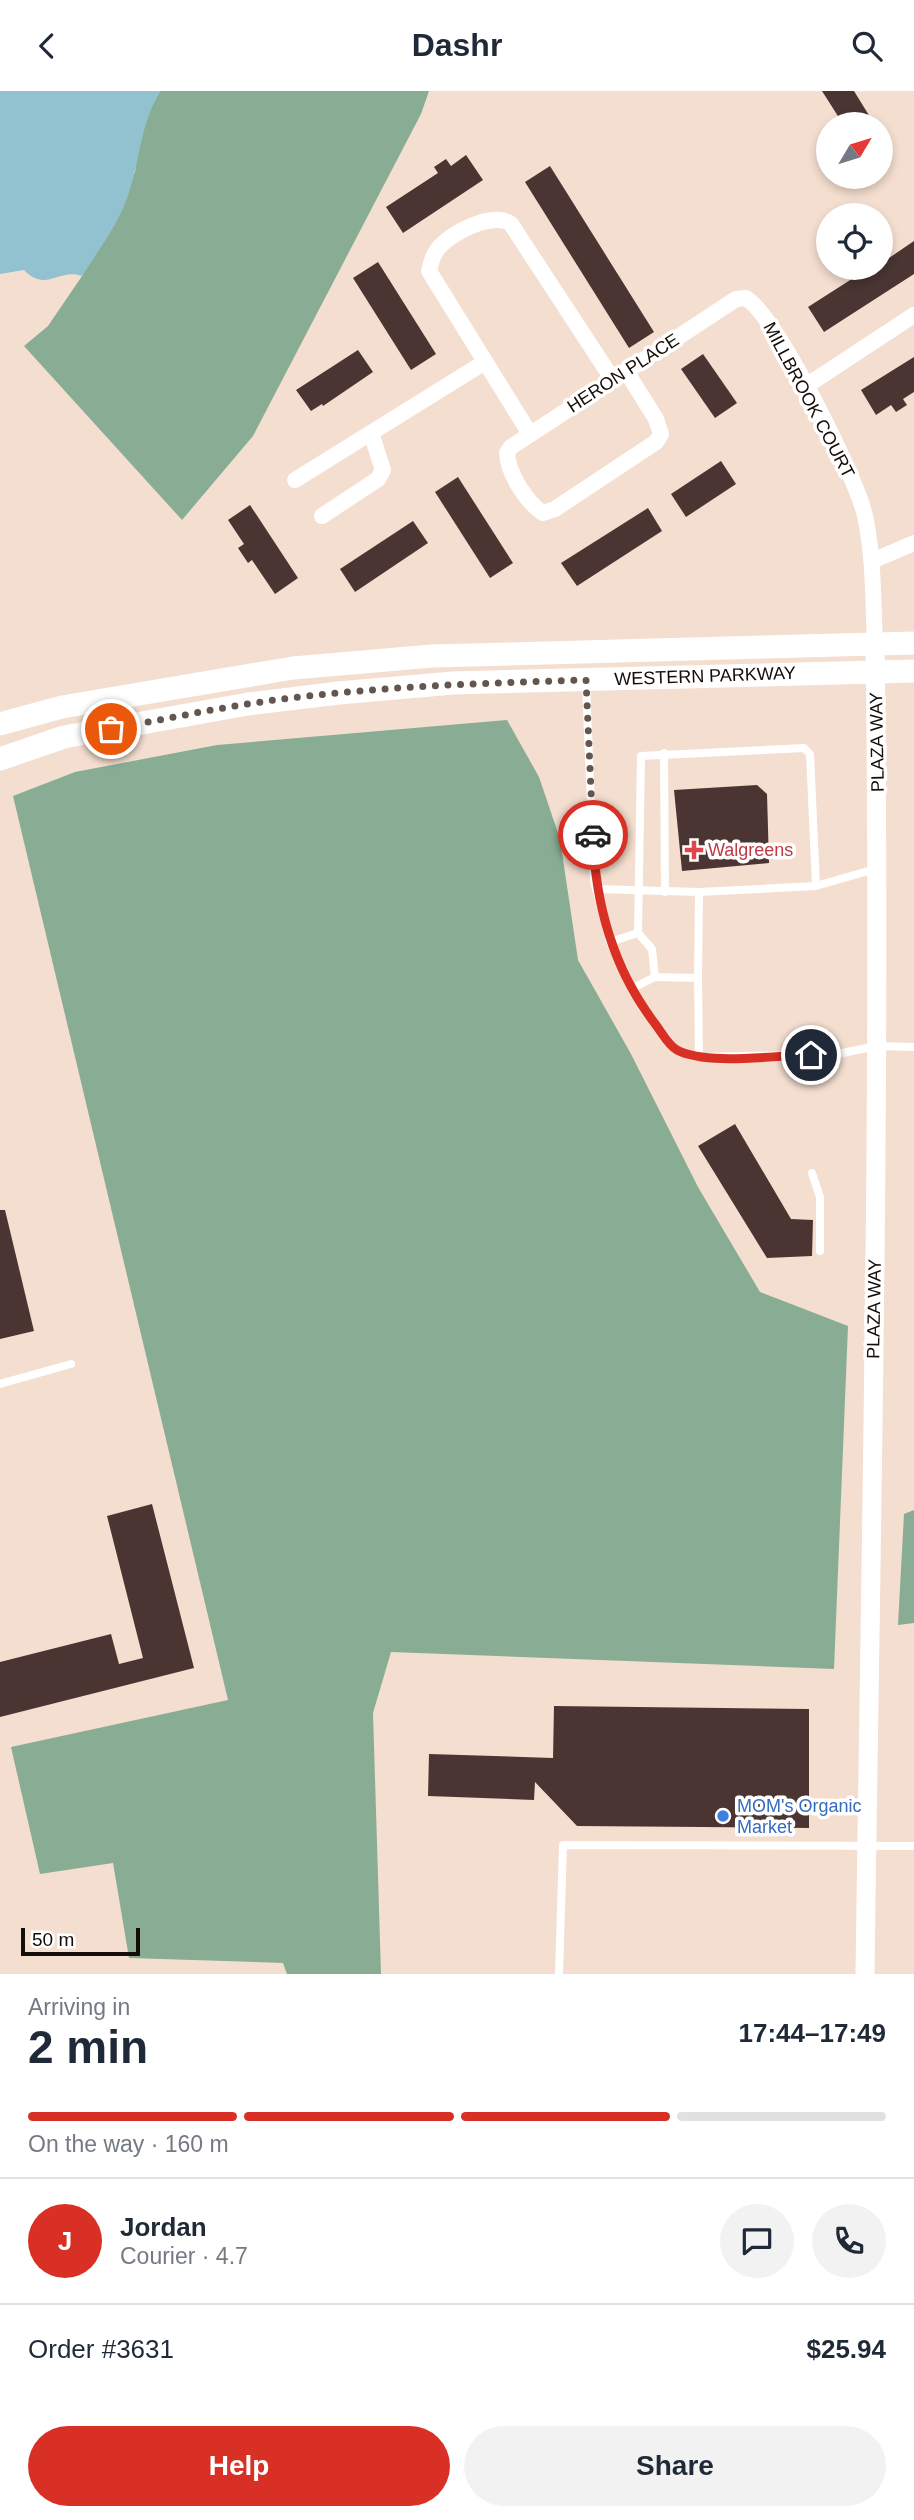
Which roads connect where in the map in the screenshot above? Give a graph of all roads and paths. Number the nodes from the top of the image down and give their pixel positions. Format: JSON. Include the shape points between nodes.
{"nodes":[{"id":1,"x":736,"y":299,"type":"joint"},
{"id":2,"x":914,"y":315,"type":"edge"},
{"id":3,"x":485,"y":362,"type":"junction"},
{"id":4,"x":619,"y":376,"type":"junction"},
{"id":5,"x":806,"y":386,"type":"junction"},
{"id":6,"x":371,"y":433,"type":"junction"},
{"id":7,"x":530,"y":435,"type":"junction"},
{"id":8,"x":295,"y":480,"type":"dead end"},
{"id":9,"x":322,"y":516,"type":"dead end"},
{"id":10,"x":914,"y":543,"type":"edge"},
{"id":11,"x":872,"y":561,"type":"junction"},
{"id":12,"x":914,"y":643,"type":"edge"},
{"id":13,"x":875,"y":644,"type":"junction"},
{"id":14,"x":876,"y":671,"type":"junction"},
{"id":15,"x":914,"y":671,"type":"edge"},
{"id":16,"x":586,"y":680,"type":"junction"},
{"id":17,"x":0,"y":724,"type":"edge"},
{"id":18,"x":664,"y":753,"type":"junction"},
{"id":19,"x":0,"y":759,"type":"edge"},
{"id":20,"x":878,"y":868,"type":"junction"},
{"id":21,"x":816,"y":886,"type":"junction"},
{"id":22,"x":596,"y":888,"type":"junction"},
{"id":23,"x":638,"y":890,"type":"junction"},
{"id":24,"x":665,"y":892,"type":"junction"},
{"id":25,"x":699,"y":893,"type":"junction"},
{"id":26,"x":638,"y":933,"type":"junction"},
{"id":27,"x":610,"y":942,"type":"junction"},
{"id":28,"x":654,"y":977,"type":"junction"},
{"id":29,"x":698,"y":978,"type":"junction"},
{"id":30,"x":633,"y":988,"type":"junction"},
{"id":31,"x":876,"y":1046,"type":"junction"},
{"id":32,"x":914,"y":1047,"type":"edge"},
{"id":33,"x":699,"y":1057,"type":"junction"},
{"id":34,"x":812,"y":1173,"type":"dead end"},
{"id":35,"x":820,"y":1251,"type":"dead end"},
{"id":36,"x":71,"y":1364,"type":"dead end"},
{"id":37,"x":0,"y":1384,"type":"edge"},
{"id":38,"x":914,"y":1846,"type":"edge"},
{"id":39,"x":867,"y":1847,"type":"junction"},
{"id":40,"x":559,"y":1974,"type":"edge"},
{"id":41,"x":866,"y":1974,"type":"edge"}],
"edges":[{"from":1,"to":4,"type":"street","name":"HERON PLACE"},
{"from":1,"to":5,"type":"street","name":"MILLBROOK COURT","via":[[746,299],[763,314]]},
{"from":2,"to":5,"type":"street"},
{"from":3,"to":4,"type":"street","via":[[429,271],[440,246],[472,226],[504,219]]},
{"from":3,"to":6,"type":"street"},
{"from":3,"to":7,"type":"street"},
{"from":4,"to":7,"type":"street","name":"HERON PLACE"},
{"from":4,"to":7,"type":"street","name":"HERON PLACE","via":[[656,419],[661,434],[656,442],[543,513],[534,507],[508,464],[511,447]]},
{"from":5,"to":11,"type":"street","name":"MILLBROOK COURT","via":[[857,491]]},
{"from":6,"to":8,"type":"street"},
{"from":6,"to":9,"type":"street","via":[[383,471]]},
{"from":10,"to":11,"type":"street"},
{"from":11,"to":13,"type":"street","name":"MILLBROOK COURT"},
{"from":12,"to":13,"type":"main road","name":"WESTERN PARKWAY"},
{"from":13,"to":14,"type":"street","name":"PLAZA WAY"},
{"from":13,"to":17,"type":"main road","name":"WESTERN PARKWAY","via":[[432,656],[293,668],[62,708]]},
{"from":14,"to":15,"type":"main road","name":"WESTERN PARKWAY"},
{"from":14,"to":16,"type":"main road","name":"WESTERN PARKWAY"},
{"from":14,"to":20,"type":"street","name":"PLAZA WAY"},
{"from":16,"to":19,"type":"main road","name":"WESTERN PARKWAY","via":[[453,683],[289,698],[64,737]]},
{"from":16,"to":22,"type":"lane"},
{"from":18,"to":21,"type":"lane","via":[[808,750]]},
{"from":18,"to":23,"type":"lane","via":[[643,755],[639,761]]},
{"from":18,"to":24,"type":"lane"},
{"from":20,"to":21,"type":"lane"},
{"from":20,"to":31,"type":"street","name":"PLAZA WAY"},
{"from":21,"to":25,"type":"lane"},
{"from":22,"to":23,"type":"lane"},
{"from":22,"to":27,"type":"lane"},
{"from":23,"to":24,"type":"lane"},
{"from":23,"to":26,"type":"lane"},
{"from":24,"to":25,"type":"lane"},
{"from":25,"to":29,"type":"lane"},
{"from":26,"to":27,"type":"lane"},
{"from":26,"to":28,"type":"lane","via":[[652,950]]},
{"from":27,"to":30,"type":"lane"},
{"from":28,"to":29,"type":"lane"},
{"from":28,"to":30,"type":"lane"},
{"from":29,"to":33,"type":"lane"},
{"from":30,"to":33,"type":"lane","via":[[675,1049]]},
{"from":31,"to":32,"type":"lane"},
{"from":31,"to":33,"type":"lane","via":[[838,1054]]},
{"from":31,"to":39,"type":"street","name":"PLAZA WAY"},
{"from":34,"to":35,"type":"lane","via":[[820,1197]]},
{"from":36,"to":37,"type":"lane"},
{"from":38,"to":39,"type":"lane"},
{"from":39,"to":40,"type":"lane","via":[[564,1845]]},
{"from":39,"to":41,"type":"street","name":"PLAZA WAY"}]}
